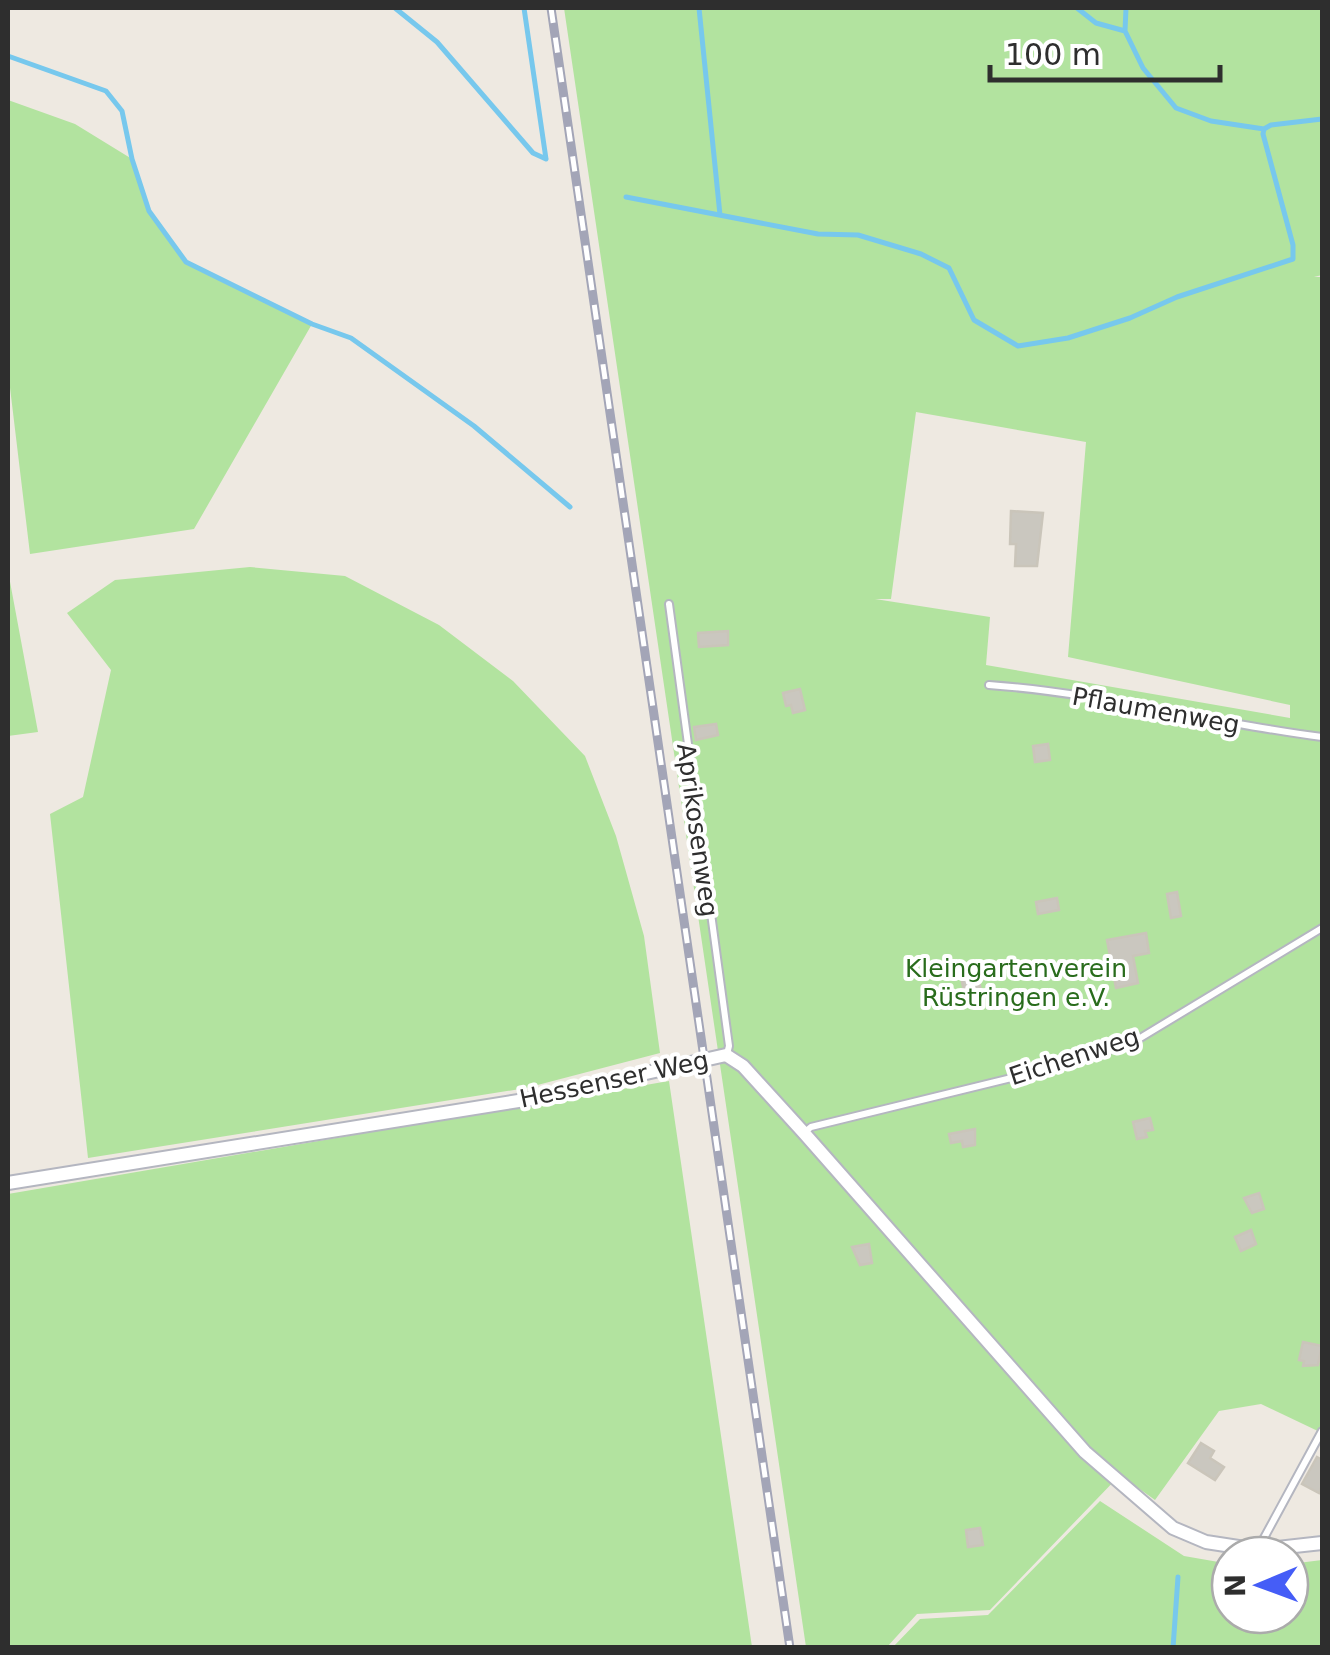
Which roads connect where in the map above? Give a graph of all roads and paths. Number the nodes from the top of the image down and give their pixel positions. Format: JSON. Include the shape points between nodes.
{"nodes":[{"id":1,"x":669,"y":604,"type":"dead end"},
{"id":2,"x":989,"y":685,"type":"dead end"},
{"id":3,"x":1322,"y":738,"type":"edge"},
{"id":4,"x":1322,"y":928,"type":"edge"},
{"id":5,"x":726,"y":1055,"type":"junction"},
{"id":6,"x":804,"y":1132,"type":"junction"},
{"id":7,"x":8,"y":1183,"type":"edge"},
{"id":8,"x":1322,"y":1431,"type":"edge"},
{"id":9,"x":1266,"y":1535,"type":"edge"},
{"id":10,"x":1210,"y":1543,"type":"edge"}],
"edges":[{"from":1,"to":5,"type":"lane","name":"Aprikosenweg"},
{"from":2,"to":3,"type":"lane","name":"Pflaumenweg"},
{"from":4,"to":6,"type":"lane","name":"Eichenweg","via":[[1132,1043]]},
{"from":5,"to":6,"type":"street","name":"Hessenser Weg"},
{"from":5,"to":7,"type":"street","name":"Hessenser Weg","via":[[531,1099]]},
{"from":6,"to":10,"type":"street","name":"Hessenser Weg","via":[[1084,1452],[1173,1528]]},
{"from":8,"to":9,"type":"lane"}]}
